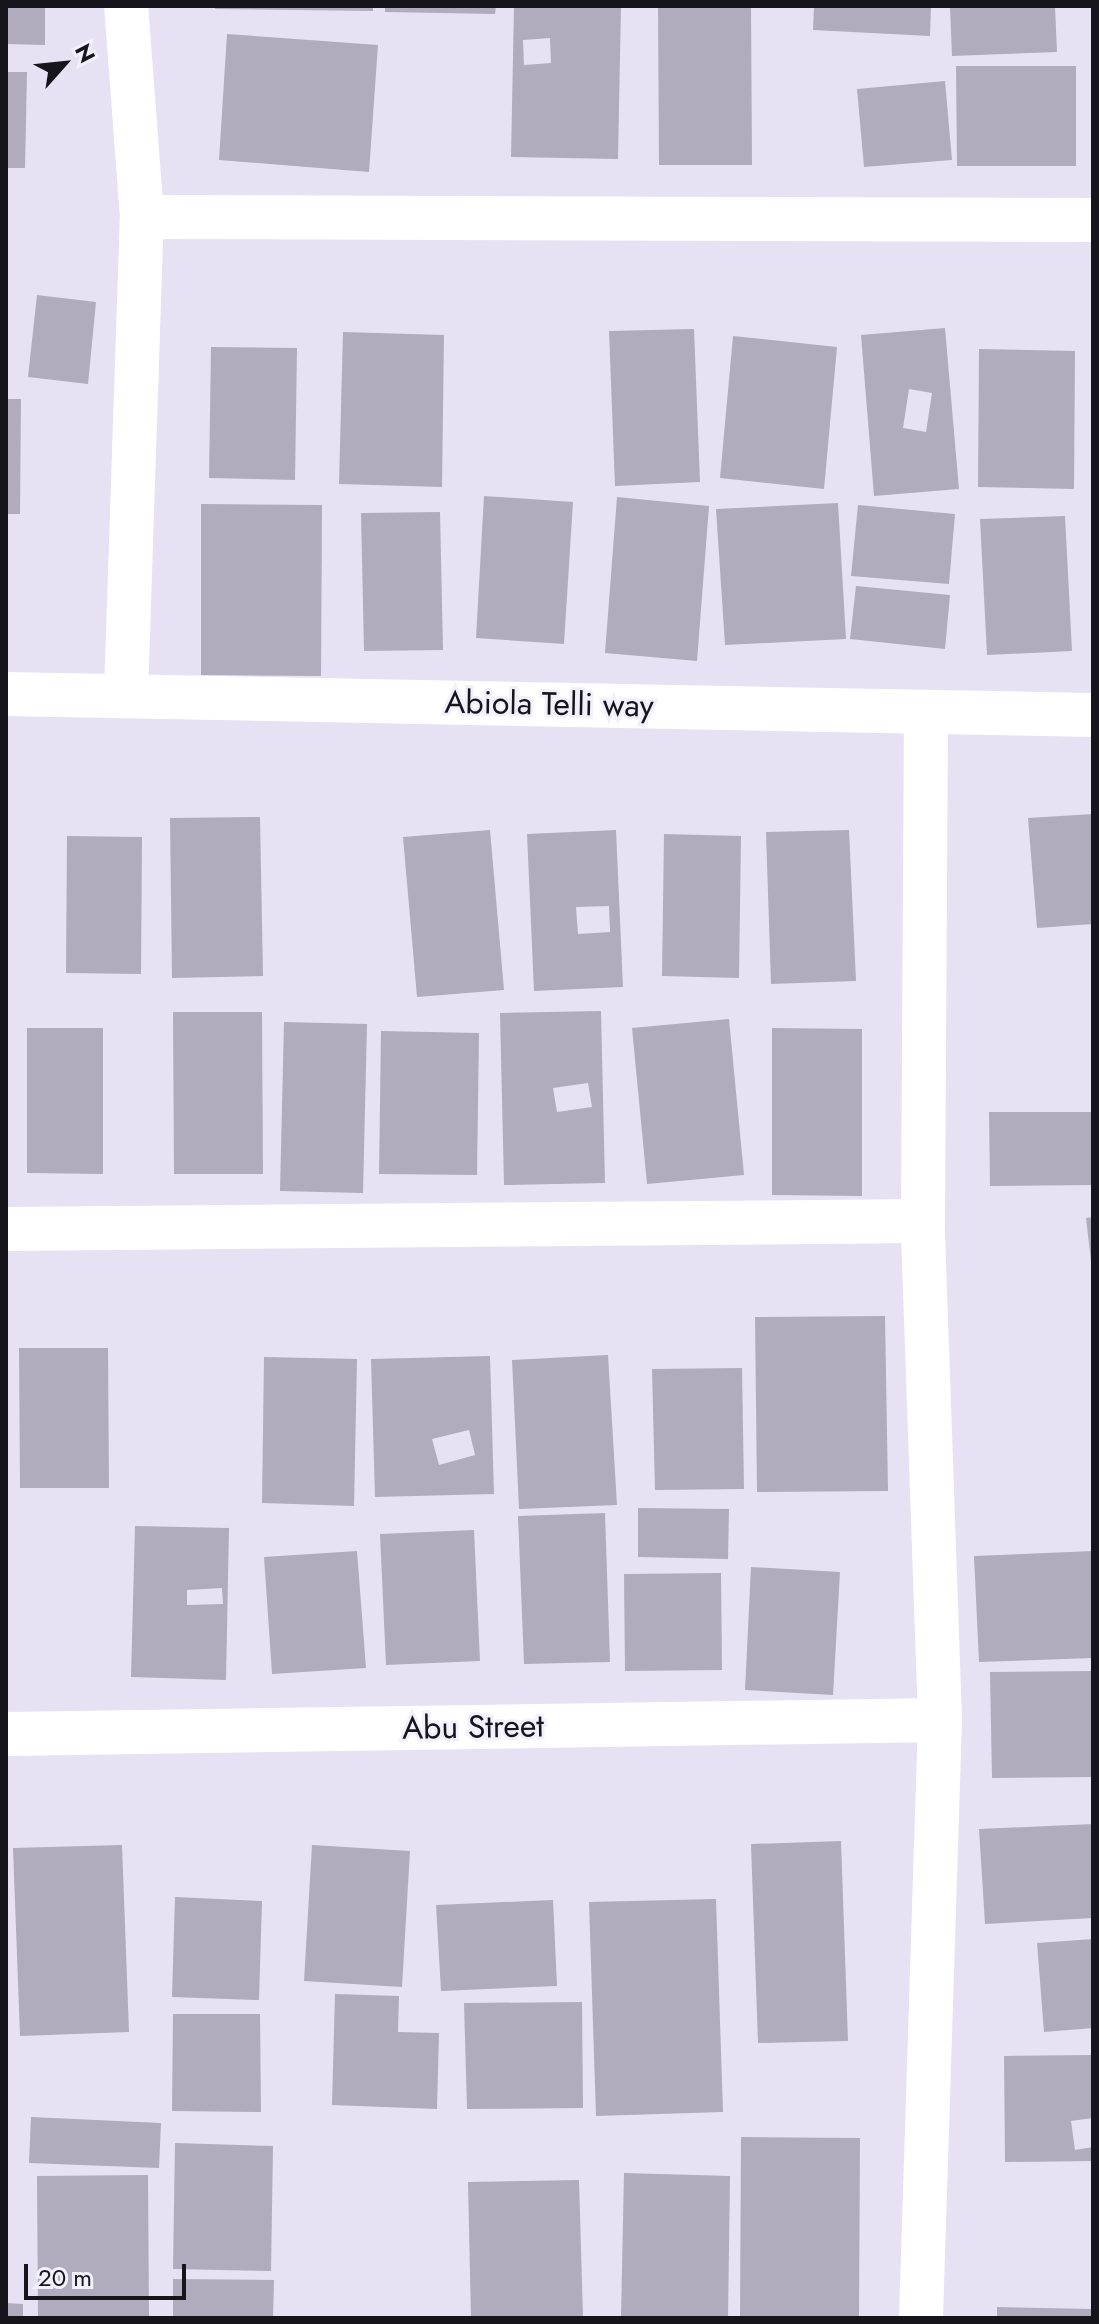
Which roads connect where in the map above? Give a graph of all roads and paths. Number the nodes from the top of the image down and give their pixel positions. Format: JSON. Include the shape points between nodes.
{"nodes":[{"id":1,"x":126,"y":6,"type":"edge"},
{"id":2,"x":142,"y":217,"type":"junction"},
{"id":3,"x":1093,"y":220,"type":"edge"},
{"id":4,"x":6,"y":694,"type":"edge"},
{"id":5,"x":126,"y":694,"type":"junction"},
{"id":6,"x":926,"y":713,"type":"junction"},
{"id":7,"x":1093,"y":715,"type":"edge"},
{"id":8,"x":923,"y":1221,"type":"junction"},
{"id":9,"x":6,"y":1229,"type":"edge"},
{"id":10,"x":940,"y":1720,"type":"junction"},
{"id":11,"x":6,"y":1734,"type":"edge"},
{"id":12,"x":921,"y":2318,"type":"edge"}],
"edges":[{"from":1,"to":2,"type":"street"},
{"from":2,"to":3,"type":"street"},
{"from":2,"to":5,"type":"street"},
{"from":4,"to":5,"type":"street","name":"Abiola Telli way"},
{"from":5,"to":6,"type":"street","name":"Abiola Telli way"},
{"from":6,"to":7,"type":"street","name":"Abiola Telli way"},
{"from":6,"to":8,"type":"street"},
{"from":8,"to":9,"type":"street"},
{"from":8,"to":10,"type":"street"},
{"from":10,"to":11,"type":"street","name":"Abu Street"},
{"from":10,"to":12,"type":"street"}]}
